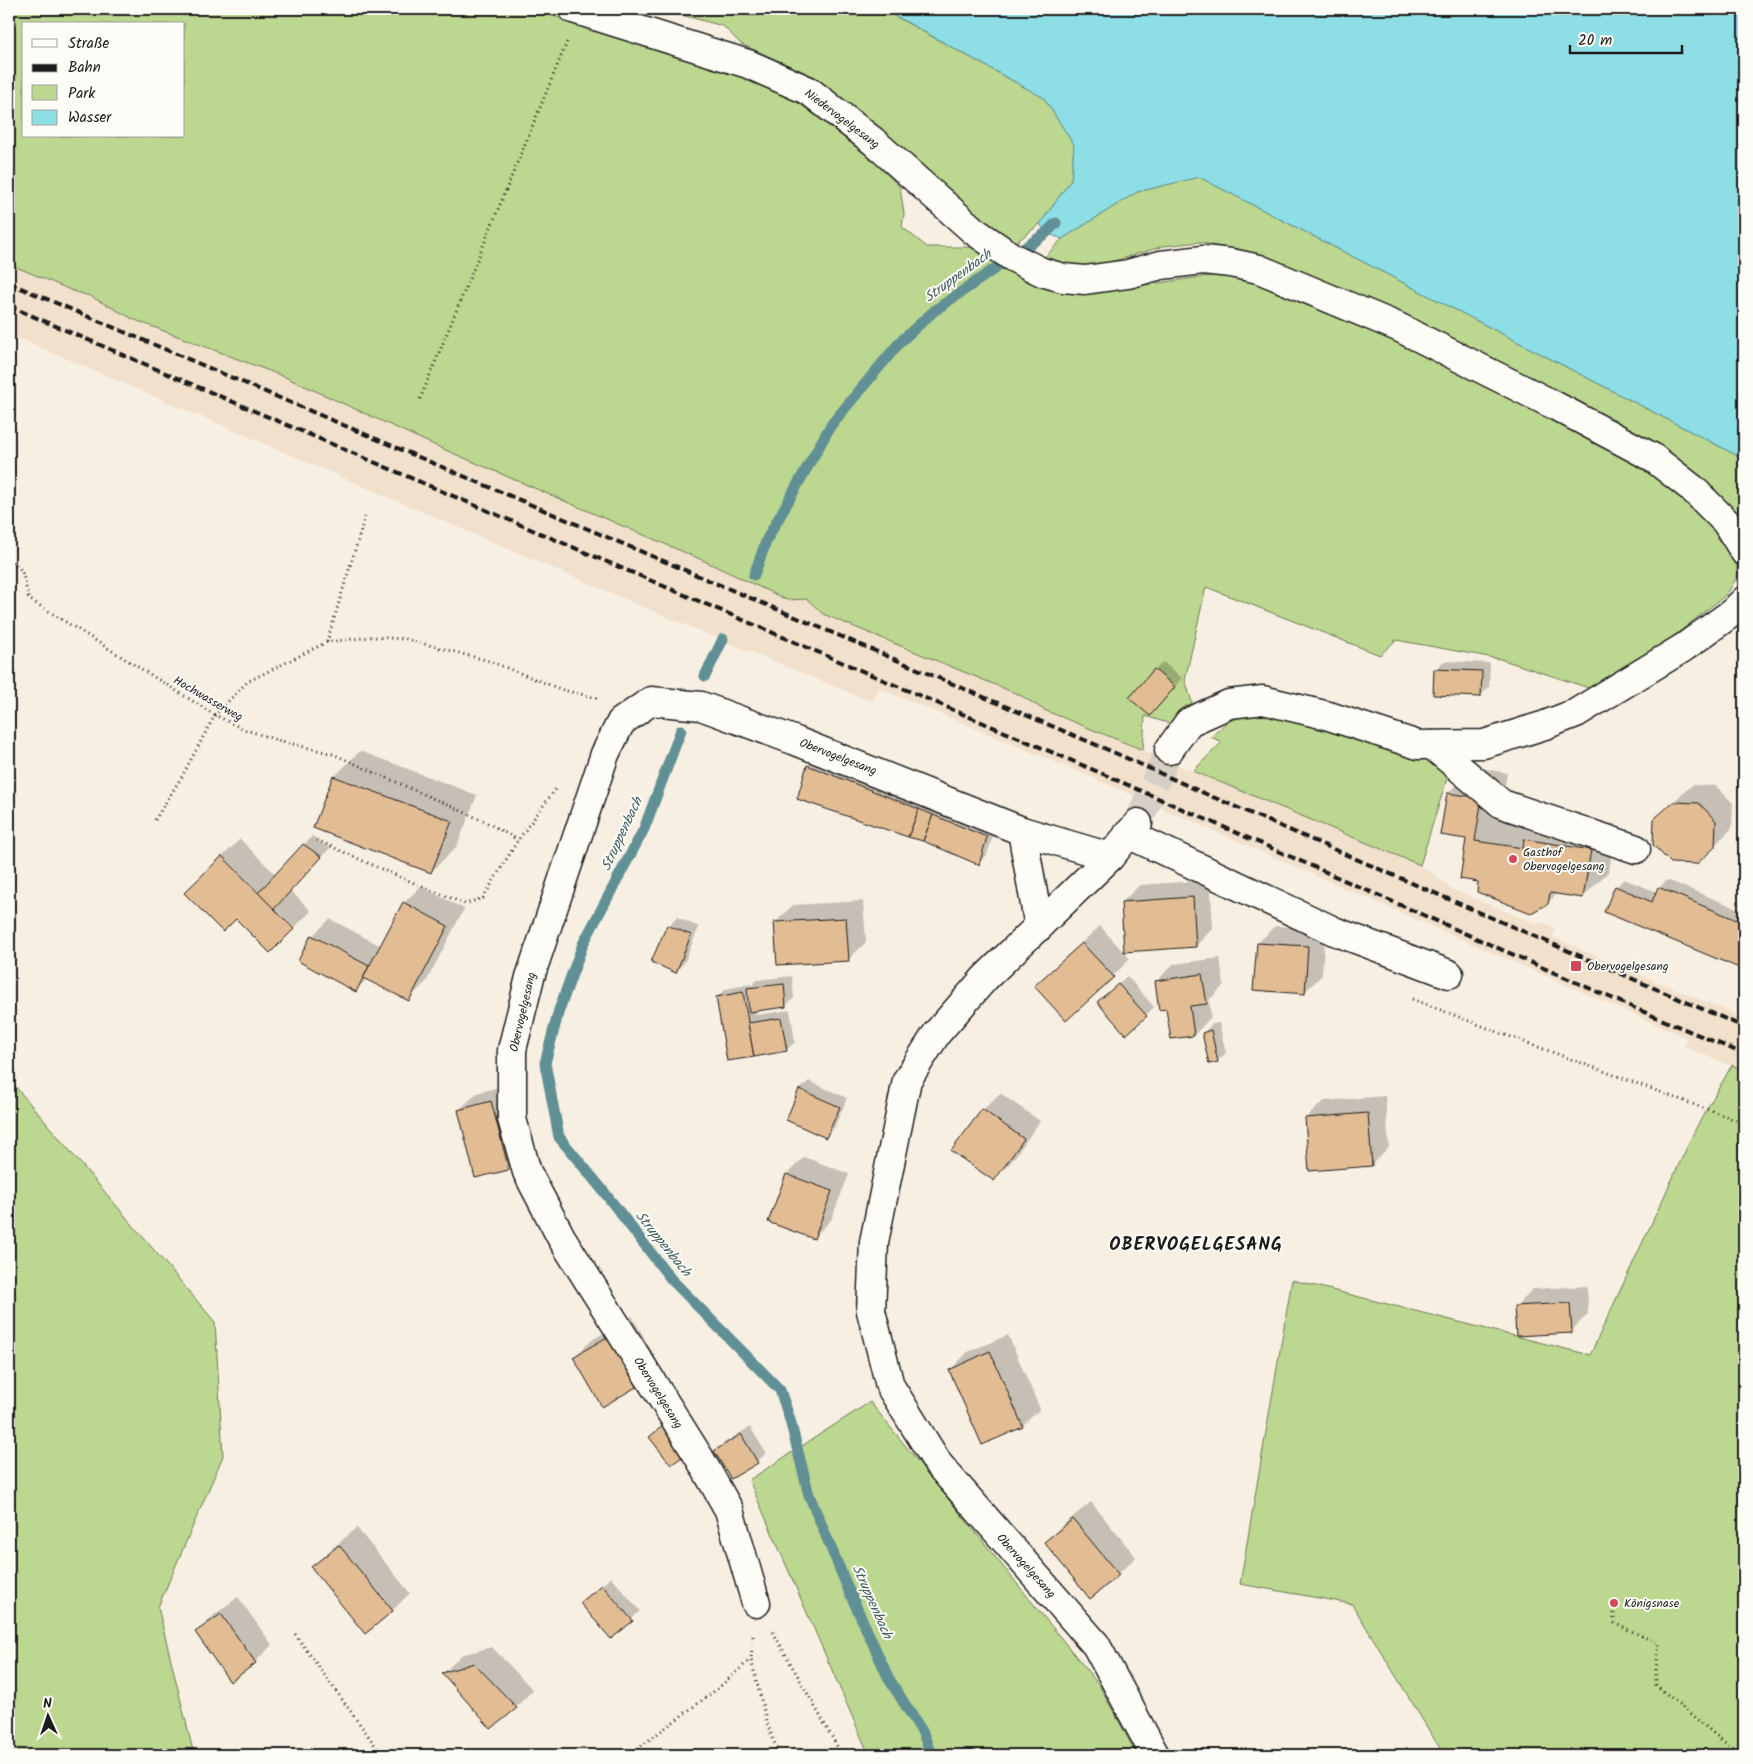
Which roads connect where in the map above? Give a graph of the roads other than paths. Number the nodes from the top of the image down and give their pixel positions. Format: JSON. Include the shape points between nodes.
{"nodes":[{"id":1,"x":576,"y":10,"type":"edge"},
{"id":2,"x":1744,"y":551,"type":"edge"},
{"id":3,"x":1744,"y":601,"type":"edge"},
{"id":4,"x":1432,"y":745,"type":"junction"},
{"id":5,"x":1169,"y":750,"type":"tunnel mouth"},
{"id":6,"x":1022,"y":831,"type":"junction"},
{"id":7,"x":1636,"y":849,"type":"dead end"},
{"id":8,"x":1110,"y":857,"type":"junction"},
{"id":9,"x":1039,"y":927,"type":"junction"},
{"id":10,"x":1449,"y":974,"type":"dead end"},
{"id":11,"x":756,"y":1603,"type":"road end"},
{"id":12,"x":1155,"y":1755,"type":"edge"}],
"edges":[{"from":1,"to":2,"type":"street","name":"Niedervogelgesang","via":[[748,64],[809,91],[873,141],[980,236],[1042,272],[1085,280],[1161,265],[1203,260],[1231,262],[1259,269],[1398,327],[1652,458],[1693,489],[1726,522]]},
{"from":3,"to":4,"type":"street","via":[[1683,648],[1576,713],[1484,744]]},
{"from":4,"to":5,"type":"street","via":[[1418,745],[1329,716],[1263,700],[1229,704],[1189,722]]},
{"from":4,"to":7,"type":"street","via":[[1502,804]]},
{"from":6,"to":8,"type":"street","name":"Obervogelgesang"},
{"from":6,"to":9,"type":"street"},
{"from":6,"to":11,"type":"street","name":"Obervogelgesang","via":[[796,740],[701,706],[651,701],[621,722],[605,754],[530,977],[512,1050],[512,1119],[527,1172],[561,1237],[729,1510]]},
{"from":8,"to":9,"type":"street","name":"Obervogelgesang"},
{"from":8,"to":10,"type":"street","name":"Obervogelgesang","via":[[1133,828],[1334,931]]},
{"from":9,"to":12,"type":"street","name":"Obervogelgesang","via":[[986,978],[937,1033],[907,1080],[874,1242],[871,1311],[890,1386],[939,1465],[1096,1644]]}]}
